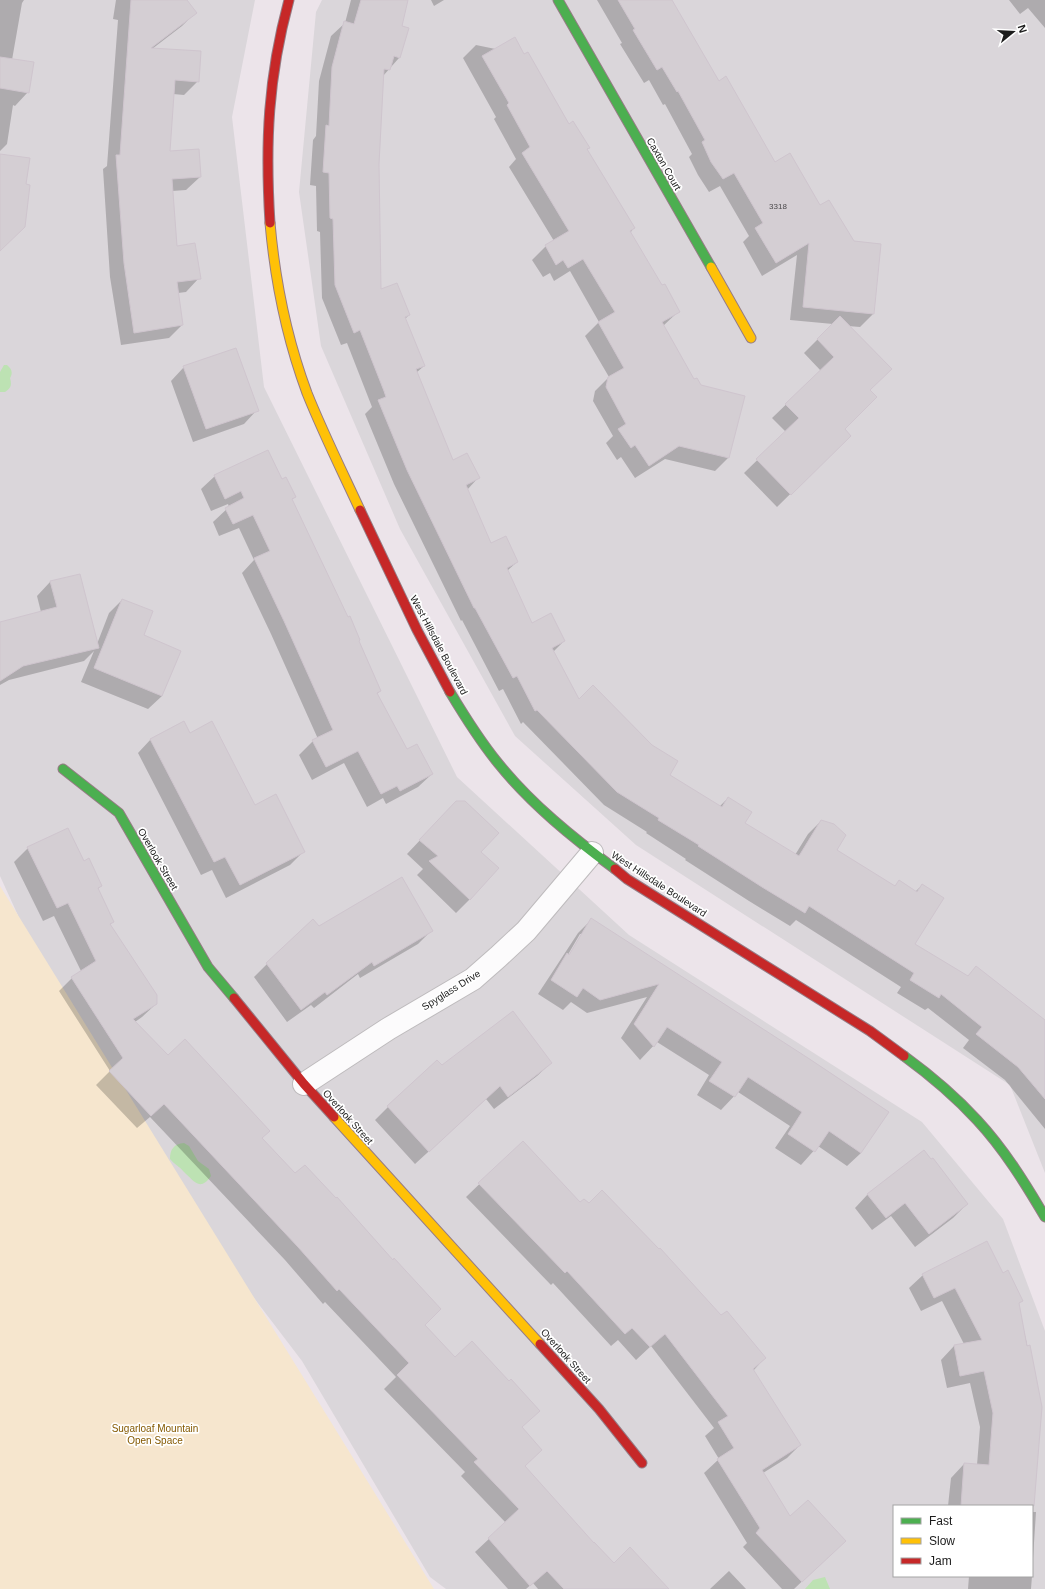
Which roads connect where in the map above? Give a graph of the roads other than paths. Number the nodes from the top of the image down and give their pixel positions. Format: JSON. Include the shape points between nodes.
{"nodes":[{"id":1,"x":289,"y":0,"type":"edge"},
{"id":2,"x":558,"y":0,"type":"edge"},
{"id":3,"x":751,"y":338,"type":"dead end"},
{"id":4,"x":63,"y":769,"type":"dead end"},
{"id":5,"x":592,"y":853,"type":"junction"},
{"id":6,"x":304,"y":1084,"type":"junction"},
{"id":7,"x":1045,"y":1217,"type":"edge"},
{"id":8,"x":642,"y":1463,"type":"dead end"}],
"edges":[{"from":1,"to":5,"type":"main road","name":"West Hillsdale Boulevard","via":[[276,54],[270,109],[267,166],[269,221],[288,331],[306,389],[330,447],[404,604],[450,692],[498,762],[526,794]]},
{"from":2,"to":3,"type":"main road","name":"Caxton Court"},
{"from":4,"to":6,"type":"main road","name":"Overlook Street","via":[[118,813],[208,967]]},
{"from":5,"to":6,"type":"street","name":"Spyglass Drive","via":[[526,931],[472,979],[388,1029]]},
{"from":5,"to":7,"type":"main road","name":"West Hillsdale Boulevard","via":[[627,879],[902,1053],[966,1108],[998,1145],[1024,1181]]},
{"from":6,"to":8,"type":"main road","name":"Overlook Street","via":[[599,1409]]}]}
